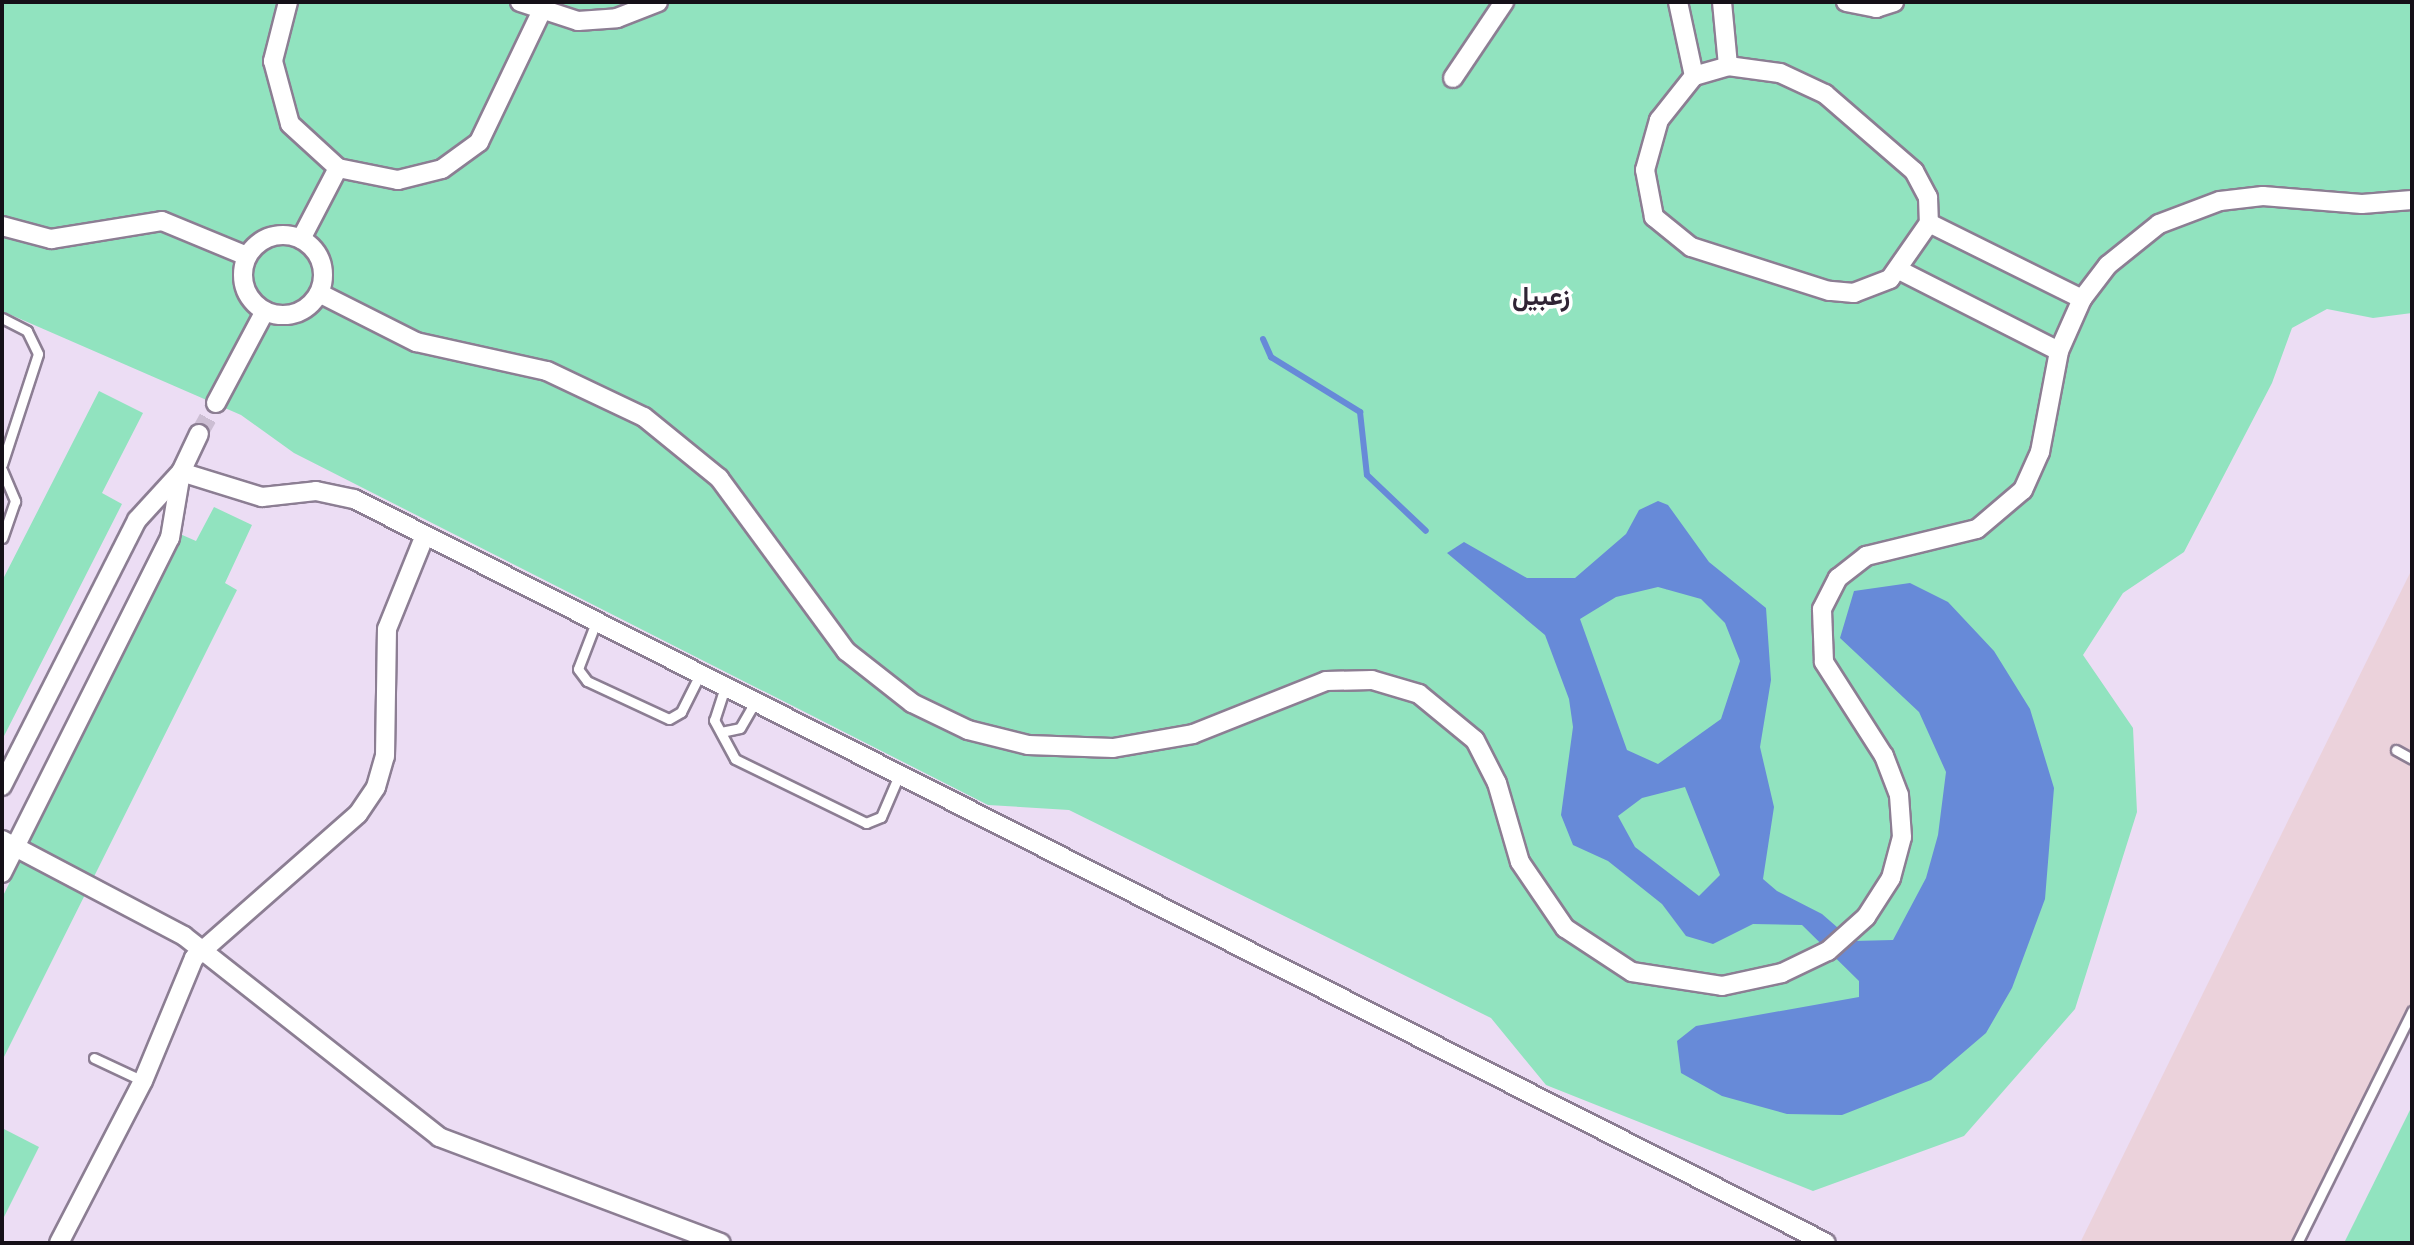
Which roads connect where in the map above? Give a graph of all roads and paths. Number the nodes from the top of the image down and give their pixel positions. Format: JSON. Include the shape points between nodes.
{"nodes":[{"id":1,"x":288,"y":2,"type":"edge"},
{"id":2,"x":520,"y":2,"type":"edge"},
{"id":3,"x":658,"y":2,"type":"edge"},
{"id":4,"x":1504,"y":2,"type":"edge"},
{"id":5,"x":1678,"y":2,"type":"edge"},
{"id":6,"x":1722,"y":2,"type":"edge"},
{"id":7,"x":1846,"y":2,"type":"edge"},
{"id":8,"x":1894,"y":2,"type":"edge"},
{"id":9,"x":544,"y":7,"type":"edge"},
{"id":10,"x":1728,"y":66,"type":"junction"},
{"id":11,"x":1695,"y":76,"type":"junction"},
{"id":12,"x":1453,"y":78,"type":"dead end"},
{"id":13,"x":338,"y":168,"type":"junction"},
{"id":14,"x":2412,"y":200,"type":"edge"},
{"id":15,"x":1929,"y":223,"type":"junction"},
{"id":16,"x":2,"y":226,"type":"edge"},
{"id":17,"x":302,"y":239,"type":"junction"},
{"id":18,"x":247,"y":256,"type":"junction"},
{"id":19,"x":1899,"y":270,"type":"junction"},
{"id":20,"x":319,"y":293,"type":"junction"},
{"id":21,"x":2082,"y":299,"type":"junction"},
{"id":22,"x":265,"y":311,"type":"junction"},
{"id":23,"x":2,"y":318,"type":"edge"},
{"id":24,"x":2059,"y":351,"type":"junction"},
{"id":25,"x":216,"y":403,"type":"tunnel mouth"},
{"id":26,"x":200,"y":434,"type":"tunnel mouth"},
{"id":27,"x":2,"y":464,"type":"edge"},
{"id":28,"x":2,"y":470,"type":"edge"},
{"id":29,"x":181,"y":472,"type":"junction"},
{"id":30,"x":425,"y":535,"type":"junction"},
{"id":31,"x":2,"y":538,"type":"edge"},
{"id":32,"x":596,"y":622,"type":"junction"},
{"id":33,"x":700,"y":674,"type":"junction"},
{"id":34,"x":725,"y":687,"type":"junction"},
{"id":35,"x":755,"y":702,"type":"junction"},
{"id":36,"x":721,"y":732,"type":"junction"},
{"id":37,"x":2396,"y":750,"type":"dead end"},
{"id":38,"x":2412,"y":759,"type":"edge"},
{"id":39,"x":899,"y":775,"type":"junction"},
{"id":40,"x":2,"y":786,"type":"edge"},
{"id":41,"x":8,"y":844,"type":"edge"},
{"id":42,"x":2,"y":873,"type":"edge"},
{"id":43,"x":202,"y":948,"type":"junction"},
{"id":44,"x":2412,"y":1011,"type":"edge"},
{"id":45,"x":94,"y":1058,"type":"dead end"},
{"id":46,"x":143,"y":1081,"type":"junction"},
{"id":47,"x":59,"y":1243,"type":"edge"},
{"id":48,"x":722,"y":1243,"type":"edge"},
{"id":49,"x":1826,"y":1243,"type":"edge"},
{"id":50,"x":2297,"y":1243,"type":"edge"}],
"edges":[{"from":1,"to":13,"type":"street","via":[[274,45],[277,94],[300,137]]},
{"from":2,"to":9,"type":"street"},
{"from":3,"to":9,"type":"street","via":[[598,20]]},
{"from":4,"to":12,"type":"street"},
{"from":5,"to":11,"type":"street"},
{"from":6,"to":10,"type":"street"},
{"from":7,"to":8,"type":"street","via":[[1875,8]]},
{"from":9,"to":13,"type":"street","via":[[496,117],[468,153],[413,179],[367,178]]},
{"from":10,"to":11,"type":"street"},
{"from":10,"to":15,"type":"street","via":[[1780,73],[1825,94],[1909,165],[1928,197]]},
{"from":11,"to":19,"type":"street","via":[[1664,112],[1647,156],[1648,202],[1664,229],[1691,247],[1829,292],[1867,290]]},
{"from":13,"to":17,"type":"street"},
{"from":14,"to":21,"type":"street","via":[[2362,204],[2263,196],[2199,206],[2141,236]]},
{"from":15,"to":19,"type":"street"},
{"from":15,"to":21,"type":"street"},
{"from":16,"to":18,"type":"street","via":[[51,239],[162,221]]},
{"from":17,"to":18,"type":"street","via":[[270,236]]},
{"from":17,"to":20,"type":"street","via":[[322,262]]},
{"from":18,"to":22,"type":"street","via":[[245,287]]},
{"from":19,"to":24,"type":"street"},
{"from":20,"to":22,"type":"street","via":[[296,313]]},
{"from":20,"to":24,"type":"street","via":[[416,342],[547,371],[645,417],[719,478],[846,651],[912,703],[968,730],[1028,745],[1113,748],[1193,734],[1326,681],[1372,680],[1419,694],[1475,740],[1497,783],[1520,862],[1565,928],[1632,972],[1692,985],[1753,981],[1806,964],[1848,935],[1881,897],[1900,848],[1899,795],[1884,756],[1824,662],[1822,609],[1838,578],[1866,556],[1958,536],[2010,505],[2040,452]]},
{"from":21,"to":24,"type":"street"},
{"from":22,"to":25,"type":"street"},
{"from":23,"to":27,"type":"lane","via":[[27,331],[38,354]]},
{"from":26,"to":29,"type":"street"},
{"from":28,"to":31,"type":"lane","via":[[15,500]]},
{"from":29,"to":30,"type":"street","via":[[262,496],[342,494]]},
{"from":29,"to":40,"type":"street","via":[[137,520]]},
{"from":29,"to":41,"type":"street","via":[[170,538]]},
{"from":30,"to":32,"type":"street"},
{"from":30,"to":43,"type":"street","via":[[387,629],[385,756],[376,787],[358,814]]},
{"from":32,"to":33,"type":"street"},
{"from":32,"to":33,"type":"lane","via":[[579,665],[584,680],[669,719],[681,712]]},
{"from":33,"to":34,"type":"street"},
{"from":34,"to":35,"type":"street"},
{"from":34,"to":36,"type":"lane","via":[[713,713]]},
{"from":35,"to":36,"type":"lane","via":[[740,728]]},
{"from":35,"to":39,"type":"street"},
{"from":36,"to":39,"type":"lane","via":[[734,759],[866,823],[881,817]]},
{"from":37,"to":38,"type":"lane"},
{"from":39,"to":49,"type":"street"},
{"from":41,"to":42,"type":"street"},
{"from":41,"to":43,"type":"street"},
{"from":43,"to":46,"type":"street","via":[[187,969]]},
{"from":43,"to":48,"type":"street","via":[[439,1137]]},
{"from":44,"to":50,"type":"lane"},
{"from":45,"to":46,"type":"lane"},
{"from":46,"to":47,"type":"street"}]}
